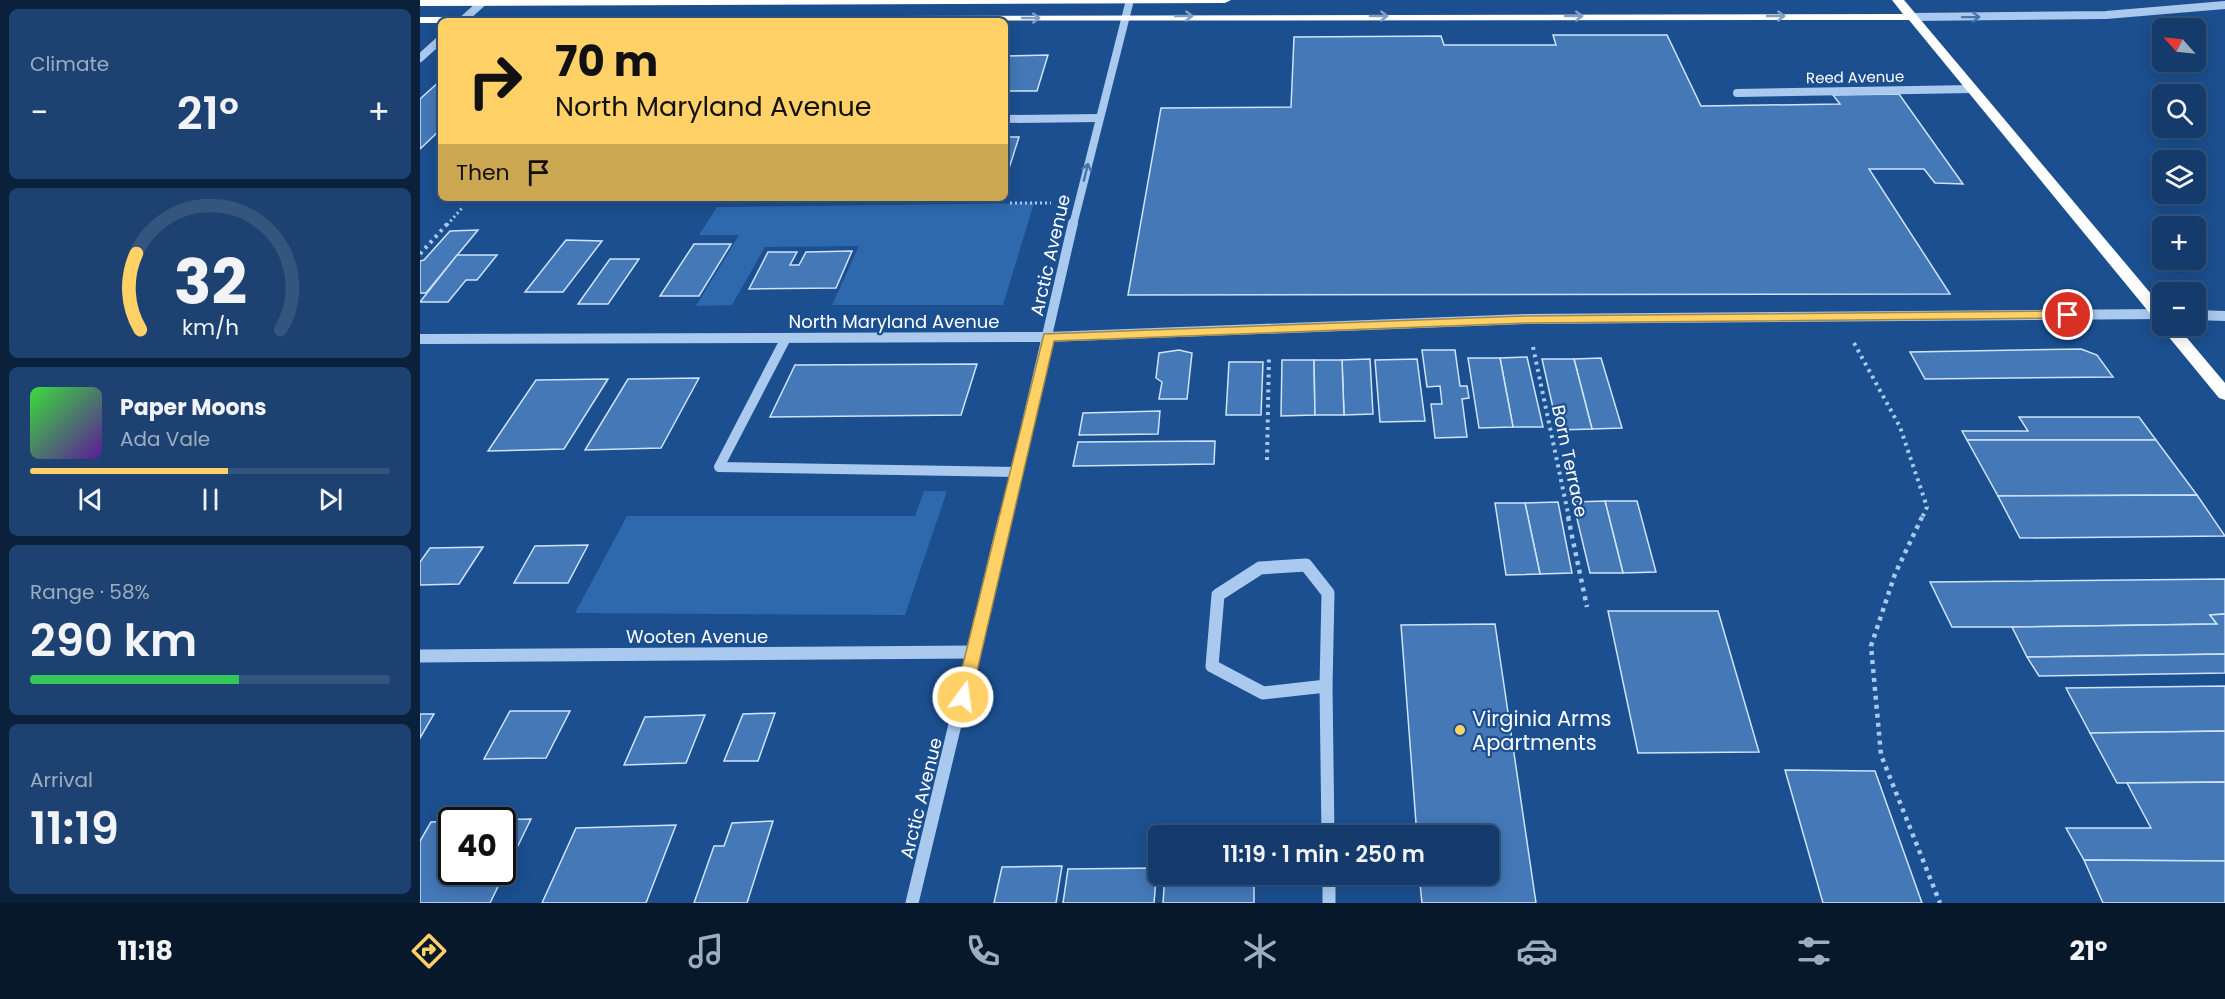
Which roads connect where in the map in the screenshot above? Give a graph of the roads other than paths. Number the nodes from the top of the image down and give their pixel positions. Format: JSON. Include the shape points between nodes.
{"nodes":[{"id":1,"x":1130,"y":0,"type":"edge"},
{"id":2,"x":1225,"y":0,"type":"edge"},
{"id":3,"x":1898,"y":0,"type":"edge"},
{"id":4,"x":484,"y":1,"type":"edge"},
{"id":5,"x":644,"y":1,"type":"edge"},
{"id":6,"x":420,"y":3,"type":"edge"},
{"id":7,"x":2225,"y":7,"type":"edge"},
{"id":8,"x":1125,"y":17,"type":"junction"},
{"id":9,"x":1912,"y":17,"type":"junction"},
{"id":10,"x":465,"y":18,"type":"edge"},
{"id":11,"x":970,"y":18,"type":"edge"},
{"id":12,"x":420,"y":20,"type":"edge"},
{"id":13,"x":438,"y":20,"type":"edge"},
{"id":14,"x":438,"y":42,"type":"edge"},
{"id":15,"x":420,"y":58,"type":"edge"},
{"id":16,"x":1973,"y":89,"type":"junction"},
{"id":17,"x":1737,"y":93,"type":"dead end"},
{"id":18,"x":1008,"y":118,"type":"edge"},
{"id":19,"x":1099,"y":118,"type":"junction"},
{"id":20,"x":2152,"y":304,"type":"edge"},
{"id":21,"x":2206,"y":315,"type":"edge"},
{"id":22,"x":2225,"y":316,"type":"edge"},
{"id":23,"x":2152,"y":318,"type":"edge"},
{"id":24,"x":2178,"y":336,"type":"edge"},
{"id":25,"x":1048,"y":337,"type":"junction"},
{"id":26,"x":786,"y":338,"type":"junction"},
{"id":27,"x":420,"y":339,"type":"edge"},
{"id":28,"x":2225,"y":394,"type":"edge"},
{"id":29,"x":1017,"y":472,"type":"junction"},
{"id":30,"x":974,"y":652,"type":"junction"},
{"id":31,"x":420,"y":656,"type":"edge"},
{"id":32,"x":1326,"y":686,"type":"junction"},
{"id":33,"x":1328,"y":825,"type":"edge"},
{"id":34,"x":1329,"y":885,"type":"edge"},
{"id":35,"x":912,"y":903,"type":"edge"},
{"id":36,"x":1329,"y":903,"type":"edge"}],
"edges":[{"from":1,"to":2,"type":"highway"},
{"from":1,"to":5,"type":"highway"},
{"from":1,"to":8,"type":"street","name":"Arctic Avenue"},
{"from":3,"to":9,"type":"highway"},
{"from":4,"to":5,"type":"highway"},
{"from":4,"to":6,"type":"highway"},
{"from":4,"to":10,"type":"street"},
{"from":9,"to":7,"type":"street","one_way":true,"via":[[2106,15]]},
{"from":8,"to":9,"type":"highway","one_way":true},
{"from":11,"to":8,"type":"highway","one_way":true},
{"from":8,"to":19,"type":"street","name":"Arctic Avenue"},
{"from":9,"to":16,"type":"highway"},
{"from":12,"to":13,"type":"highway"},
{"from":14,"to":15,"type":"street"},
{"from":16,"to":17,"type":"street","name":"Reed Avenue"},
{"from":16,"to":20,"type":"highway"},
{"from":18,"to":19,"type":"street"},
{"from":25,"to":19,"type":"street","name":"Arctic Avenue","one_way":true},
{"from":21,"to":22,"type":"street"},
{"from":23,"to":25,"type":"street","name":"North Maryland Avenue","via":[[1527,320]]},
{"from":24,"to":28,"type":"highway"},
{"from":25,"to":26,"type":"street","name":"North Maryland Avenue"},
{"from":25,"to":29,"type":"street","name":"Arctic Avenue"},
{"from":26,"to":27,"type":"street","name":"North Maryland Avenue"},
{"from":26,"to":29,"type":"street","via":[[719,467]]},
{"from":29,"to":30,"type":"street","name":"Arctic Avenue"},
{"from":30,"to":31,"type":"street","name":"Wooten Avenue"},
{"from":30,"to":35,"type":"street","name":"Arctic Avenue"},
{"from":32,"to":32,"type":"street","via":[[1328,593],[1306,565],[1260,568],[1218,595],[1212,666],[1263,693]]},
{"from":32,"to":33,"type":"street"},
{"from":34,"to":36,"type":"street"}]}
